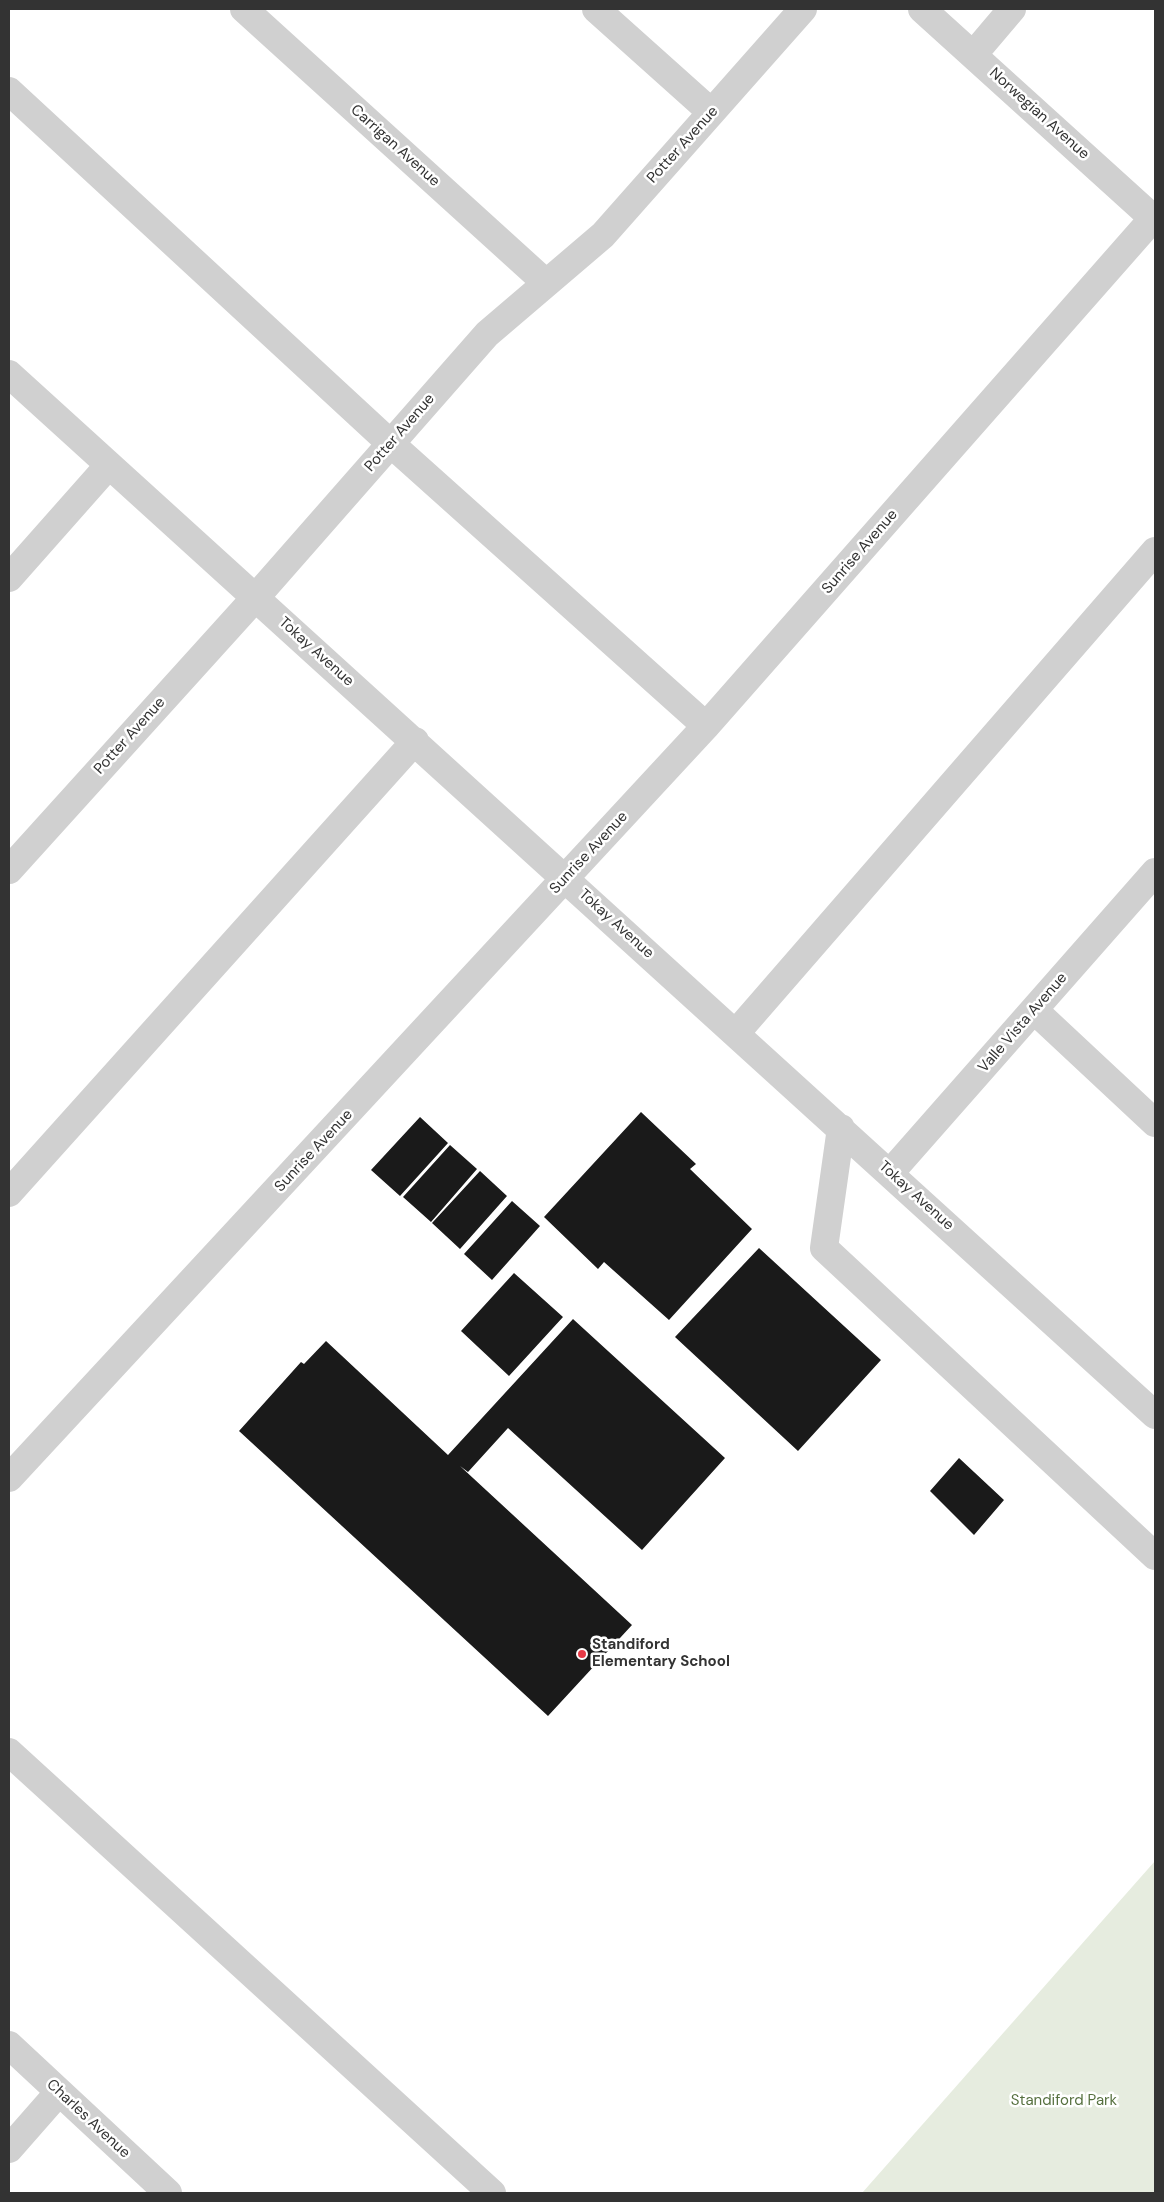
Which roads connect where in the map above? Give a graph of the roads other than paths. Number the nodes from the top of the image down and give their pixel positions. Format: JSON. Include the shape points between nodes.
{"nodes":[{"id":1,"x":244,"y":9,"type":"edge"},
{"id":2,"x":596,"y":9,"type":"edge"},
{"id":3,"x":803,"y":9,"type":"edge"},
{"id":4,"x":922,"y":9,"type":"edge"},
{"id":5,"x":1012,"y":9,"type":"edge"},
{"id":6,"x":973,"y":55,"type":"junction"},
{"id":7,"x":9,"y":91,"type":"edge"},
{"id":8,"x":711,"y":112,"type":"junction"},
{"id":9,"x":1155,"y":218,"type":"edge"},
{"id":10,"x":546,"y":283,"type":"junction"},
{"id":11,"x":9,"y":374,"type":"edge"},
{"id":12,"x":390,"y":443,"type":"junction"},
{"id":13,"x":109,"y":465,"type":"junction"},
{"id":14,"x":1155,"y":552,"type":"edge"},
{"id":15,"x":9,"y":578,"type":"edge"},
{"id":16,"x":256,"y":597,"type":"junction"},
{"id":17,"x":706,"y":726,"type":"junction"},
{"id":18,"x":415,"y":741,"type":"junction"},
{"id":19,"x":9,"y":870,"type":"edge"},
{"id":20,"x":1155,"y":872,"type":"edge"},
{"id":21,"x":565,"y":879,"type":"junction"},
{"id":22,"x":1034,"y":1010,"type":"junction"},
{"id":23,"x":736,"y":1033,"type":"junction"},
{"id":24,"x":1155,"y":1123,"type":"edge"},
{"id":25,"x":841,"y":1128,"type":"junction"},
{"id":26,"x":890,"y":1173,"type":"junction"},
{"id":27,"x":9,"y":1193,"type":"edge"},
{"id":28,"x":1155,"y":1415,"type":"edge"},
{"id":29,"x":9,"y":1478,"type":"edge"},
{"id":30,"x":1155,"y":1556,"type":"edge"},
{"id":31,"x":9,"y":1752,"type":"edge"},
{"id":32,"x":9,"y":2045,"type":"edge"},
{"id":33,"x":58,"y":2092,"type":"junction"},
{"id":34,"x":9,"y":2149,"type":"edge"},
{"id":35,"x":168,"y":2193,"type":"edge"},
{"id":36,"x":492,"y":2193,"type":"edge"}],
"edges":[{"from":1,"to":10,"type":"street","name":"Carrigan Avenue"},
{"from":2,"to":8,"type":"street"},
{"from":3,"to":8,"type":"street","name":"Potter Avenue"},
{"from":4,"to":6,"type":"street","name":"Norwegian Avenue"},
{"from":5,"to":6,"type":"street"},
{"from":6,"to":9,"type":"street","name":"Norwegian Avenue"},
{"from":7,"to":12,"type":"street"},
{"from":8,"to":10,"type":"street","name":"Potter Avenue","via":[[603,235]]},
{"from":9,"to":17,"type":"street","name":"Sunrise Avenue"},
{"from":10,"to":12,"type":"street","name":"Potter Avenue","via":[[487,334]]},
{"from":11,"to":13,"type":"street","name":"Tokay Avenue"},
{"from":12,"to":16,"type":"street","name":"Potter Avenue"},
{"from":12,"to":17,"type":"street"},
{"from":13,"to":15,"type":"street"},
{"from":13,"to":16,"type":"street","name":"Tokay Avenue"},
{"from":14,"to":23,"type":"street"},
{"from":16,"to":18,"type":"street","name":"Tokay Avenue"},
{"from":16,"to":19,"type":"street","name":"Potter Avenue"},
{"from":17,"to":21,"type":"street","name":"Sunrise Avenue"},
{"from":18,"to":21,"type":"street","name":"Tokay Avenue"},
{"from":18,"to":27,"type":"street"},
{"from":20,"to":22,"type":"street","name":"Valle Vista Avenue"},
{"from":21,"to":23,"type":"street","name":"Tokay Avenue"},
{"from":21,"to":29,"type":"street","name":"Sunrise Avenue"},
{"from":22,"to":24,"type":"street"},
{"from":22,"to":26,"type":"street","name":"Valle Vista Avenue"},
{"from":23,"to":25,"type":"street","name":"Tokay Avenue"},
{"from":25,"to":26,"type":"street","name":"Tokay Avenue"},
{"from":25,"to":30,"type":"street","via":[[824,1248]]},
{"from":26,"to":28,"type":"street","name":"Tokay Avenue"},
{"from":31,"to":36,"type":"street"},
{"from":32,"to":33,"type":"street","name":"Charles Avenue"},
{"from":33,"to":34,"type":"street"},
{"from":33,"to":35,"type":"street","name":"Charles Avenue"}]}
